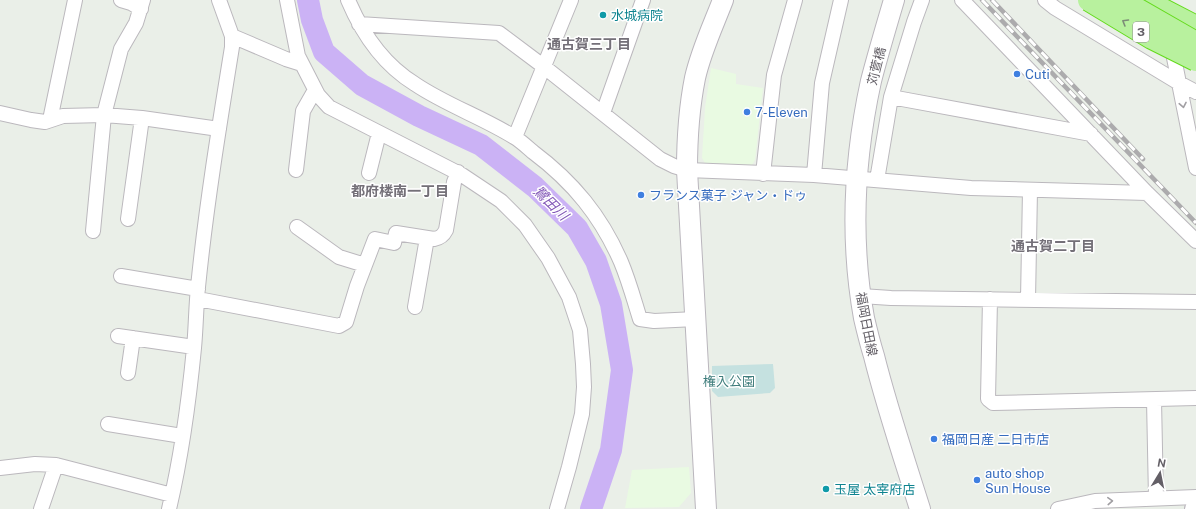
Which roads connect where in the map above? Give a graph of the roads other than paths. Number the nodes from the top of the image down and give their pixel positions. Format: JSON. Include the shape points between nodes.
{"nodes":[{"id":1,"x":75,"y":0,"type":"edge"},
{"id":2,"x":121,"y":0,"type":"edge"},
{"id":3,"x":219,"y":0,"type":"edge"},
{"id":4,"x":287,"y":0,"type":"edge"},
{"id":5,"x":348,"y":0,"type":"edge"},
{"id":6,"x":571,"y":0,"type":"edge"},
{"id":7,"x":642,"y":0,"type":"edge"},
{"id":8,"x":723,"y":0,"type":"edge"},
{"id":9,"x":795,"y":0,"type":"edge"},
{"id":10,"x":841,"y":0,"type":"edge"},
{"id":11,"x":894,"y":0,"type":"edge"},
{"id":12,"x":922,"y":0,"type":"edge"},
{"id":13,"x":962,"y":0,"type":"edge"},
{"id":14,"x":1044,"y":0,"type":"edge"},
{"id":15,"x":1089,"y":0,"type":"edge"},
{"id":16,"x":1121,"y":0,"type":"edge"},
{"id":17,"x":1144,"y":0,"type":"edge"},
{"id":18,"x":1164,"y":4,"type":"edge"},
{"id":19,"x":142,"y":5,"type":"edge"},
{"id":20,"x":1196,"y":15,"type":"edge"},
{"id":21,"x":359,"y":24,"type":"junction"},
{"id":22,"x":1196,"y":27,"type":"edge"},
{"id":23,"x":232,"y":36,"type":"junction"},
{"id":24,"x":1196,"y":43,"type":"edge"},
{"id":25,"x":1196,"y":60,"type":"edge"},
{"id":26,"x":302,"y":64,"type":"junction"},
{"id":27,"x":544,"y":66,"type":"junction"},
{"id":28,"x":1179,"y":83,"type":"junction"},
{"id":29,"x":315,"y":90,"type":"junction"},
{"id":30,"x":1196,"y":92,"type":"edge"},
{"id":31,"x":891,"y":97,"type":"junction"},
{"id":32,"x":0,"y":113,"type":"edge"},
{"id":33,"x":603,"y":113,"type":"junction"},
{"id":34,"x":104,"y":115,"type":"junction"},
{"id":35,"x":142,"y":118,"type":"junction"},
{"id":36,"x":50,"y":120,"type":"junction"},
{"id":37,"x":219,"y":129,"type":"junction"},
{"id":38,"x":379,"y":133,"type":"junction"},
{"id":39,"x":862,"y":133,"type":"joint"},
{"id":40,"x":1091,"y":134,"type":"junction"},
{"id":41,"x":515,"y":137,"type":"junction"},
{"id":42,"x":1196,"y":168,"type":"edge"},
{"id":43,"x":296,"y":170,"type":"dead end"},
{"id":44,"x":687,"y":170,"type":"junction"},
{"id":45,"x":458,"y":172,"type":"junction"},
{"id":46,"x":369,"y":173,"type":"dead end"},
{"id":47,"x":763,"y":174,"type":"junction"},
{"id":48,"x":814,"y":175,"type":"junction"},
{"id":49,"x":857,"y":178,"type":"junction"},
{"id":50,"x":877,"y":180,"type":"junction"},
{"id":51,"x":1030,"y":190,"type":"junction"},
{"id":52,"x":1147,"y":193,"type":"junction"},
{"id":53,"x":128,"y":219,"type":"dead end"},
{"id":54,"x":297,"y":227,"type":"dead end"},
{"id":55,"x":93,"y":231,"type":"dead end"},
{"id":56,"x":427,"y":238,"type":"junction"},
{"id":57,"x":1196,"y":241,"type":"edge"},
{"id":58,"x":365,"y":264,"type":"junction"},
{"id":59,"x":120,"y":276,"type":"dead end"},
{"id":60,"x":198,"y":294,"type":"junction"},
{"id":61,"x":861,"y":296,"type":"junction"},
{"id":62,"x":990,"y":299,"type":"junction"},
{"id":63,"x":1028,"y":300,"type":"junction"},
{"id":64,"x":1196,"y":302,"type":"edge"},
{"id":65,"x":415,"y":307,"type":"dead end"},
{"id":66,"x":696,"y":319,"type":"junction"},
{"id":67,"x":118,"y":336,"type":"dead end"},
{"id":68,"x":133,"y":338,"type":"junction"},
{"id":69,"x":194,"y":348,"type":"junction"},
{"id":70,"x":128,"y":373,"type":"dead end"},
{"id":71,"x":1196,"y":398,"type":"edge"},
{"id":72,"x":1154,"y":400,"type":"junction"},
{"id":73,"x":108,"y":424,"type":"dead end"},
{"id":74,"x":182,"y":436,"type":"junction"},
{"id":75,"x":56,"y":465,"type":"junction"},
{"id":76,"x":0,"y":468,"type":"edge"},
{"id":77,"x":172,"y":495,"type":"junction"},
{"id":78,"x":1196,"y":497,"type":"edge"},
{"id":79,"x":1156,"y":498,"type":"junction"},
{"id":80,"x":41,"y":509,"type":"edge"},
{"id":81,"x":169,"y":509,"type":"edge"},
{"id":82,"x":557,"y":509,"type":"edge"},
{"id":83,"x":706,"y":509,"type":"edge"},
{"id":84,"x":920,"y":509,"type":"edge"},
{"id":85,"x":1058,"y":509,"type":"edge"}],
"edges":[{"from":1,"to":36,"type":"street"},
{"from":2,"to":19,"type":"street"},
{"from":3,"to":23,"type":"street"},
{"from":4,"to":26,"type":"street","via":[[298,56]]},
{"from":5,"to":21,"type":"street"},
{"from":6,"to":27,"type":"street"},
{"from":7,"to":33,"type":"street"},
{"from":8,"to":44,"type":"main road","via":[[695,78],[688,128]]},
{"from":9,"to":47,"type":"street","via":[[774,75]]},
{"from":10,"to":48,"type":"street","via":[[822,83]]},
{"from":11,"to":39,"type":"main road","name":"苅萱橋","via":[[871,81]]},
{"from":12,"to":31,"type":"street"},
{"from":13,"to":40,"type":"street"},
{"from":14,"to":28,"type":"street"},
{"from":25,"to":15,"type":"highway","number":"3","one_way":true,"bridge":true,"via":[[1152,38]]},
{"from":16,"to":24,"type":"highway","number":"3","bridge":true},
{"from":17,"to":18,"type":"highway","number":"3"},
{"from":18,"to":20,"type":"highway","number":"3"},
{"from":18,"to":22,"type":"highway","number":"3"},
{"from":18,"to":28,"type":"street"},
{"from":19,"to":34,"type":"street","via":[[122,49]]},
{"from":21,"to":27,"type":"street","via":[[499,34]]},
{"from":21,"to":41,"type":"street","via":[[384,57],[414,84]]},
{"from":23,"to":26,"type":"street"},
{"from":23,"to":37,"type":"street"},
{"from":26,"to":29,"type":"street"},
{"from":27,"to":33,"type":"street"},
{"from":27,"to":41,"type":"street"},
{"from":28,"to":30,"type":"street"},
{"from":28,"to":42,"type":"street","one_way":true},
{"from":29,"to":38,"type":"street","via":[[329,107]]},
{"from":29,"to":43,"type":"street","via":[[303,111]]},
{"from":31,"to":40,"type":"street"},
{"from":31,"to":50,"type":"street"},
{"from":32,"to":36,"type":"street","via":[[31,120]]},
{"from":33,"to":44,"type":"street","via":[[660,159]]},
{"from":34,"to":35,"type":"street"},
{"from":34,"to":36,"type":"street","via":[[63,116]]},
{"from":34,"to":55,"type":"street"},
{"from":35,"to":37,"type":"street"},
{"from":35,"to":53,"type":"street"},
{"from":37,"to":60,"type":"street"},
{"from":38,"to":45,"type":"street"},
{"from":38,"to":46,"type":"street"},
{"from":39,"to":49,"type":"main road","name":"福岡日田線"},
{"from":40,"to":52,"type":"street"},
{"from":41,"to":66,"type":"street","via":[[556,169],[580,194],[596,216],[621,262],[632,289],[640,320]]},
{"from":44,"to":47,"type":"street"},
{"from":44,"to":66,"type":"main road"},
{"from":45,"to":56,"type":"street","via":[[446,230],[440,238]]},
{"from":45,"to":82,"type":"street","via":[[501,201],[526,225],[569,297],[580,330],[584,372],[582,414]]},
{"from":47,"to":48,"type":"street"},
{"from":48,"to":49,"type":"street"},
{"from":49,"to":50,"type":"street"},
{"from":49,"to":61,"type":"main road","name":"福岡日田線","via":[[856,255]]},
{"from":50,"to":51,"type":"street"},
{"from":51,"to":52,"type":"street"},
{"from":51,"to":63,"type":"street"},
{"from":52,"to":57,"type":"street"},
{"from":54,"to":58,"type":"street","via":[[339,257]]},
{"from":56,"to":58,"type":"street","via":[[396,233],[394,242],[375,239]]},
{"from":56,"to":65,"type":"street"},
{"from":58,"to":60,"type":"street","via":[[346,322],[339,326]]},
{"from":59,"to":60,"type":"street"},
{"from":60,"to":69,"type":"street"},
{"from":61,"to":62,"type":"street"},
{"from":61,"to":84,"type":"main road","name":"福岡日田線","via":[[864,319],[881,385]]},
{"from":62,"to":63,"type":"street"},
{"from":62,"to":72,"type":"street","via":[[988,399],[992,403]]},
{"from":63,"to":64,"type":"street"},
{"from":66,"to":83,"type":"main road"},
{"from":67,"to":68,"type":"street"},
{"from":68,"to":69,"type":"street"},
{"from":68,"to":70,"type":"street"},
{"from":69,"to":74,"type":"street"},
{"from":71,"to":72,"type":"street"},
{"from":72,"to":79,"type":"street"},
{"from":73,"to":74,"type":"street"},
{"from":74,"to":77,"type":"street"},
{"from":75,"to":76,"type":"street","via":[[35,464]]},
{"from":75,"to":77,"type":"street"},
{"from":75,"to":80,"type":"street"},
{"from":77,"to":81,"type":"street"},
{"from":78,"to":79,"type":"street"},
{"from":85,"to":79,"type":"street","one_way":true,"via":[[1095,501]]}]}
